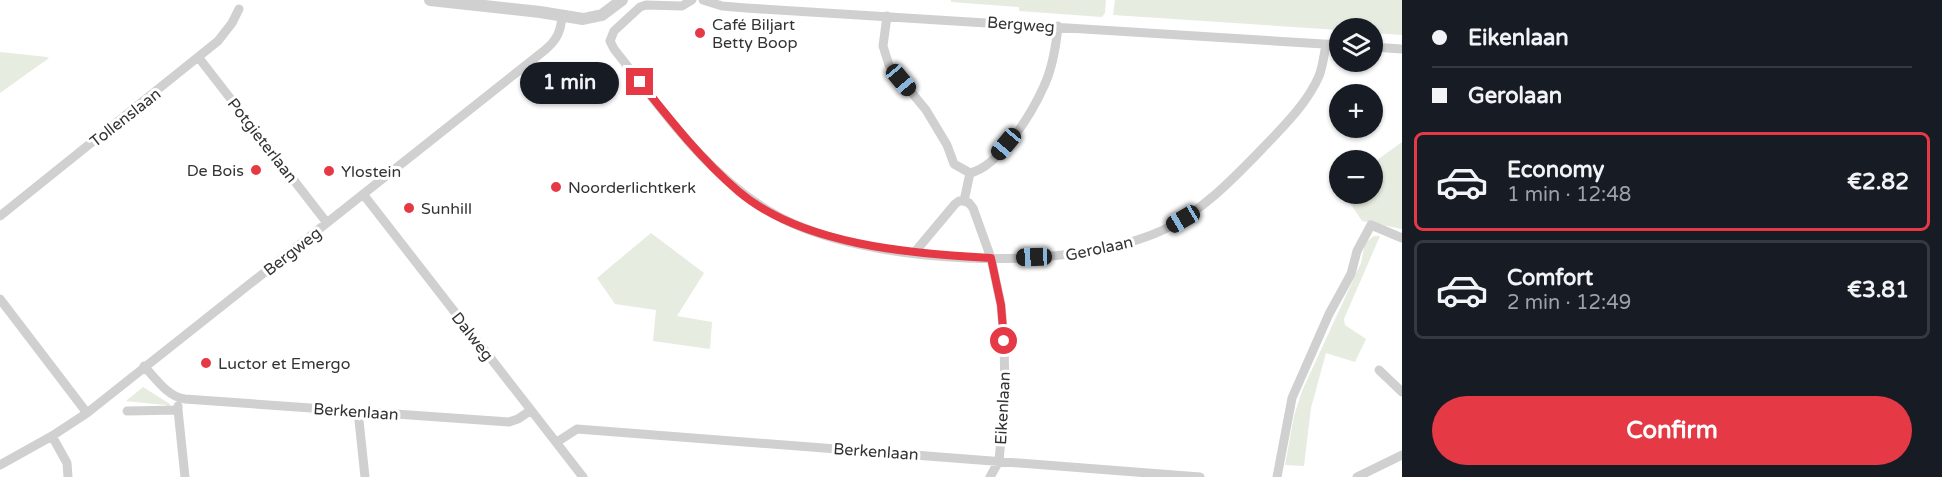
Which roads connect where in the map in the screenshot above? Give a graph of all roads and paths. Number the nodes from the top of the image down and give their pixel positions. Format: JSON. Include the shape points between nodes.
{"nodes":[{"id":1,"x":430,"y":0,"type":"edge"},
{"id":2,"x":622,"y":0,"type":"edge"},
{"id":3,"x":692,"y":0,"type":"edge"},
{"id":4,"x":704,"y":0,"type":"edge"},
{"id":5,"x":239,"y":9,"type":"dead end"},
{"id":6,"x":562,"y":16,"type":"junction"},
{"id":7,"x":887,"y":16,"type":"junction"},
{"id":8,"x":1058,"y":26,"type":"junction"},
{"id":9,"x":1326,"y":45,"type":"joint"},
{"id":10,"x":1383,"y":48,"type":"edge"},
{"id":11,"x":1402,"y":49,"type":"edge"},
{"id":12,"x":199,"y":58,"type":"junction"},
{"id":13,"x":970,"y":173,"type":"junction"},
{"id":14,"x":363,"y":194,"type":"junction"},
{"id":15,"x":964,"y":201,"type":"junction"},
{"id":16,"x":0,"y":216,"type":"edge"},
{"id":17,"x":327,"y":223,"type":"junction"},
{"id":18,"x":1402,"y":238,"type":"edge"},
{"id":19,"x":914,"y":253,"type":"junction"},
{"id":20,"x":991,"y":258,"type":"junction"},
{"id":21,"x":0,"y":299,"type":"edge"},
{"id":22,"x":144,"y":366,"type":"junction"},
{"id":23,"x":1379,"y":370,"type":"dead end"},
{"id":24,"x":1402,"y":392,"type":"edge"},
{"id":25,"x":178,"y":399,"type":"junction"},
{"id":26,"x":178,"y":410,"type":"junction"},
{"id":27,"x":531,"y":410,"type":"junction"},
{"id":28,"x":126,"y":411,"type":"dead end"},
{"id":29,"x":358,"y":411,"type":"junction"},
{"id":30,"x":87,"y":413,"type":"junction"},
{"id":31,"x":52,"y":436,"type":"junction"},
{"id":32,"x":556,"y":442,"type":"junction"},
{"id":33,"x":1402,"y":455,"type":"edge"},
{"id":34,"x":999,"y":461,"type":"junction"},
{"id":35,"x":0,"y":465,"type":"edge"},
{"id":36,"x":68,"y":477,"type":"edge"},
{"id":37,"x":185,"y":477,"type":"edge"},
{"id":38,"x":365,"y":477,"type":"edge"},
{"id":39,"x":583,"y":477,"type":"edge"},
{"id":40,"x":990,"y":477,"type":"edge"},
{"id":41,"x":1200,"y":477,"type":"edge"},
{"id":42,"x":1277,"y":477,"type":"edge"},
{"id":43,"x":1357,"y":477,"type":"edge"}],
"edges":[{"from":1,"to":6,"type":"street"},
{"from":2,"to":6,"type":"street","via":[[602,15],[583,19]]},
{"from":3,"to":19,"type":"street","name":"Gerolaan","via":[[682,6],[640,7],[614,31],[610,41],[694,149],[740,193],[776,215],[816,232],[863,245]]},
{"from":4,"to":7,"type":"street","name":"Bergweg","via":[[722,6]]},
{"from":5,"to":12,"type":"street","name":"Tollenslaan","via":[[218,41]]},
{"from":6,"to":14,"type":"street","name":"Bergweg","via":[[558,35],[546,50]]},
{"from":7,"to":8,"type":"street","name":"Bergweg"},
{"from":7,"to":13,"type":"street","via":[[883,46],[889,65],[926,110],[954,164]]},
{"from":8,"to":9,"type":"street","name":"Bergweg"},
{"from":8,"to":13,"type":"street","via":[[1045,85],[1021,127],[992,161]]},
{"from":9,"to":20,"type":"street","name":"Gerolaan","via":[[1320,74],[1308,97],[1249,162],[1183,219],[1127,244],[1092,252]]},
{"from":10,"to":11,"type":"street"},
{"from":12,"to":16,"type":"street","name":"Tollenslaan"},
{"from":12,"to":17,"type":"street","name":"Potgieterlaan"},
{"from":13,"to":15,"type":"street"},
{"from":14,"to":17,"type":"street","name":"Bergweg"},
{"from":14,"to":27,"type":"street","name":"Dalweg"},
{"from":15,"to":19,"type":"street","via":[[955,204]]},
{"from":15,"to":20,"type":"street","name":"Eikenlaan","via":[[973,208]]},
{"from":17,"to":22,"type":"street","name":"Bergweg"},
{"from":18,"to":42,"type":"street","via":[[1371,225],[1364,236],[1351,274],[1292,398]]},
{"from":19,"to":20,"type":"street","name":"Gerolaan"},
{"from":20,"to":34,"type":"street","name":"Eikenlaan","via":[[1004,341],[1005,394]]},
{"from":21,"to":30,"type":"street"},
{"from":22,"to":25,"type":"street"},
{"from":22,"to":30,"type":"street","name":"Bergweg"},
{"from":23,"to":24,"type":"street"},
{"from":25,"to":26,"type":"street"},
{"from":25,"to":29,"type":"street","name":"Berkenlaan"},
{"from":26,"to":28,"type":"street"},
{"from":26,"to":37,"type":"street"},
{"from":27,"to":29,"type":"street","name":"Berkenlaan","via":[[509,422]]},
{"from":27,"to":32,"type":"street","name":"Dalweg"},
{"from":29,"to":38,"type":"street"},
{"from":30,"to":31,"type":"street","name":"Bergweg"},
{"from":31,"to":35,"type":"street","name":"Bergweg"},
{"from":31,"to":36,"type":"street","via":[[67,463]]},
{"from":32,"to":34,"type":"street","name":"Berkenlaan","via":[[577,429]]},
{"from":32,"to":39,"type":"street","name":"Dalweg"},
{"from":33,"to":43,"type":"street"},
{"from":34,"to":40,"type":"street","name":"Eikenlaan"},
{"from":34,"to":41,"type":"street","name":"Berkenlaan"}]}
